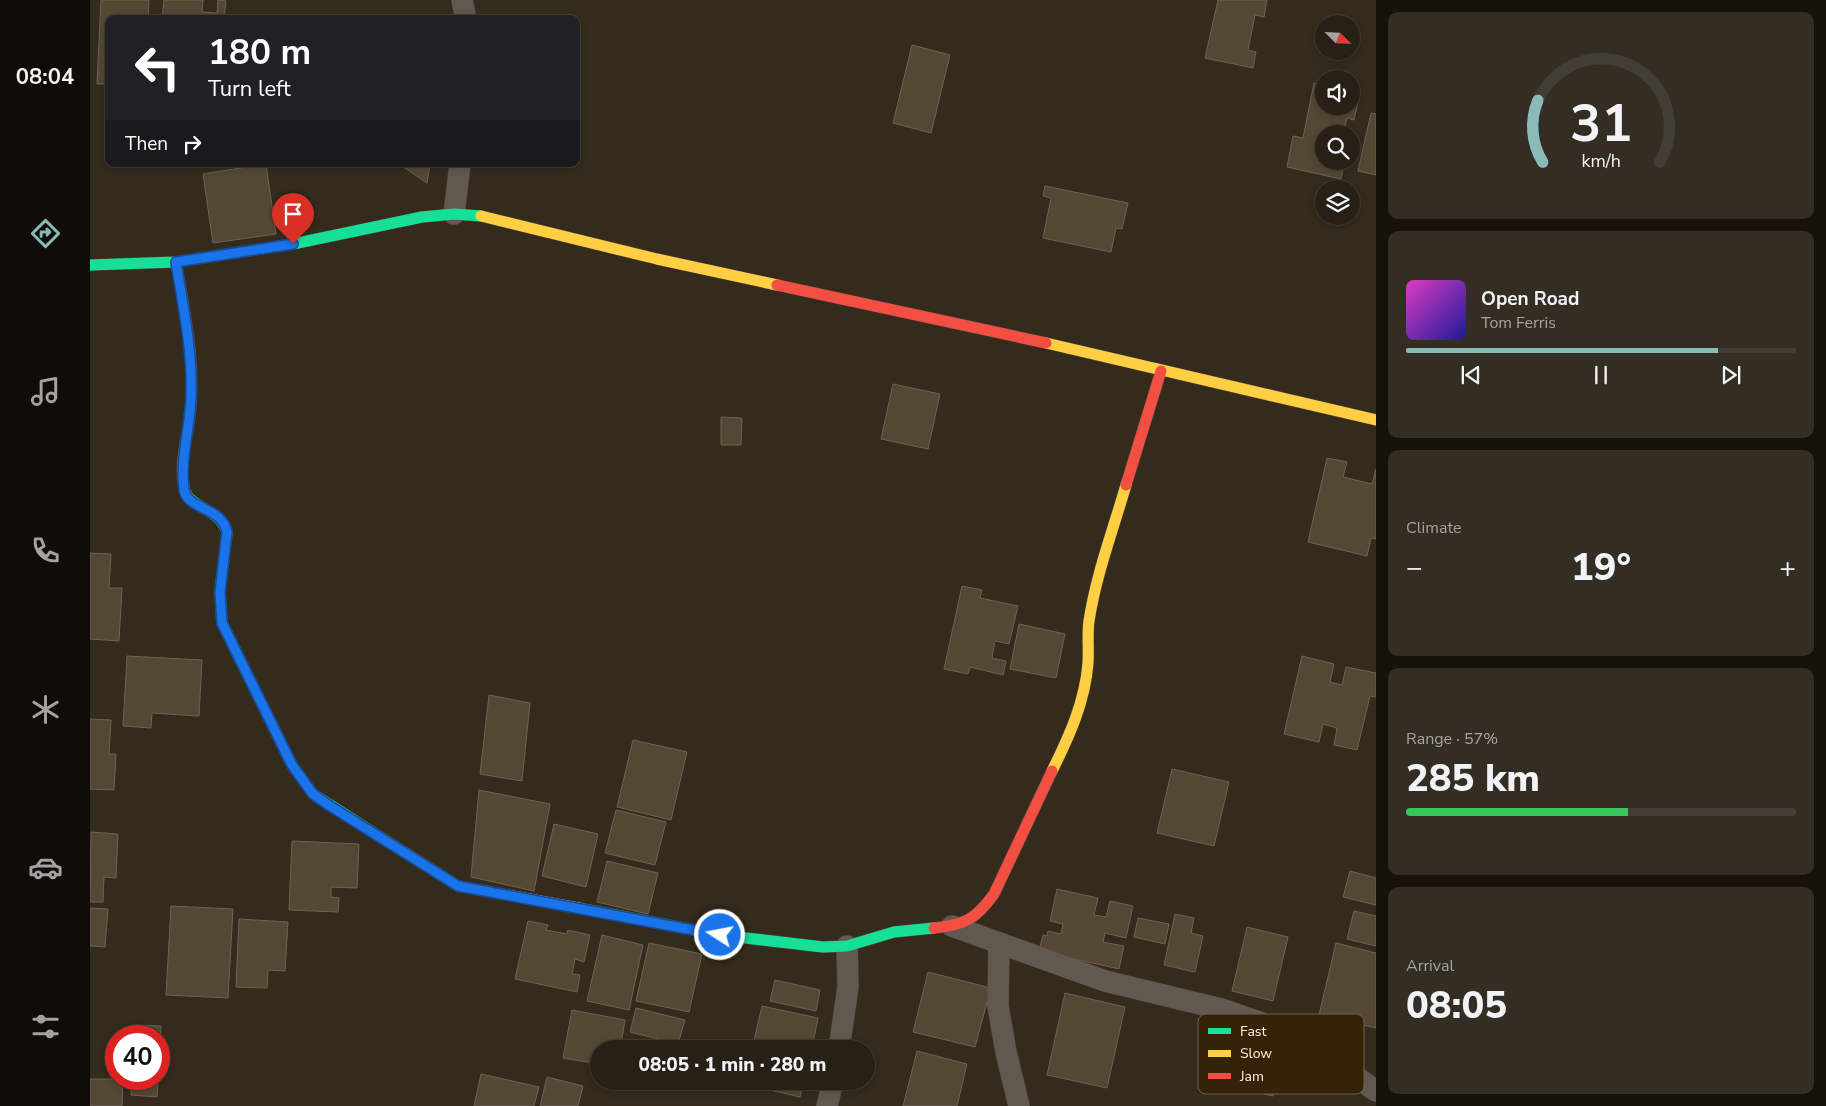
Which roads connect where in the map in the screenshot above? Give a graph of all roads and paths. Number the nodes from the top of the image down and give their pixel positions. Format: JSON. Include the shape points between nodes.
{"nodes":[{"id":1,"x":462,"y":0,"type":"edge"},
{"id":2,"x":465,"y":15,"type":"edge"},
{"id":3,"x":460,"y":167,"type":"edge"},
{"id":4,"x":454,"y":214,"type":"junction"},
{"id":5,"x":176,"y":262,"type":"junction"},
{"id":6,"x":90,"y":266,"type":"edge"},
{"id":7,"x":1161,"y":371,"type":"junction"},
{"id":8,"x":1376,"y":420,"type":"edge"},
{"id":9,"x":952,"y":926,"type":"junction"},
{"id":10,"x":999,"y":943,"type":"junction"},
{"id":11,"x":846,"y":946,"type":"junction"},
{"id":12,"x":1237,"y":1014,"type":"edge"},
{"id":13,"x":840,"y":1040,"type":"edge"},
{"id":14,"x":1364,"y":1082,"type":"edge"},
{"id":15,"x":831,"y":1090,"type":"edge"},
{"id":16,"x":1376,"y":1091,"type":"edge"},
{"id":17,"x":827,"y":1106,"type":"edge"},
{"id":18,"x":1020,"y":1106,"type":"edge"}],
"edges":[{"from":1,"to":2,"type":"street"},
{"from":3,"to":4,"type":"street"},
{"from":4,"to":5,"type":"street"},
{"from":4,"to":7,"type":"street","via":[[483,216]]},
{"from":5,"to":6,"type":"street"},
{"from":5,"to":11,"type":"street","via":[[191,350],[192,398],[183,472],[184,491],[191,501],[222,518],[226,525],[220,608],[222,623],[292,765],[313,794],[458,886],[720,935],[786,944]]},
{"from":7,"to":8,"type":"street"},
{"from":7,"to":9,"type":"street","via":[[1097,582],[1089,623],[1083,696],[1072,730],[994,894],[981,912]]},
{"from":9,"to":10,"type":"street"},
{"from":9,"to":11,"type":"street","via":[[894,932]]},
{"from":10,"to":12,"type":"street","via":[[1105,981]]},
{"from":10,"to":18,"type":"street","via":[[998,1006]]},
{"from":11,"to":13,"type":"street","via":[[848,987]]},
{"from":14,"to":16,"type":"street"},
{"from":15,"to":17,"type":"street"}]}
